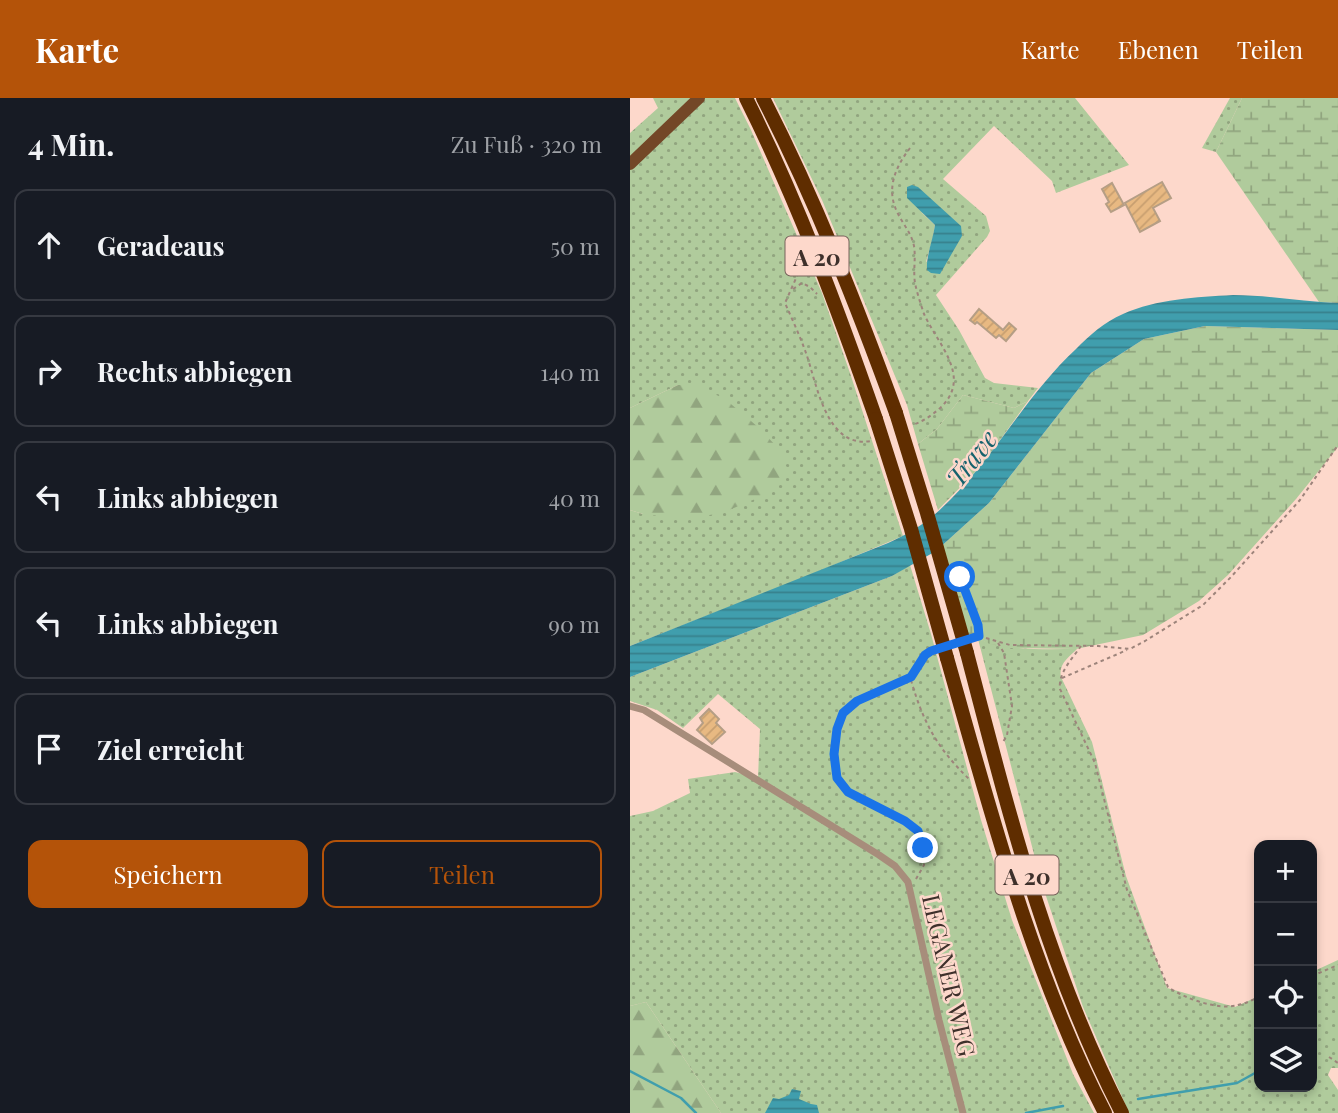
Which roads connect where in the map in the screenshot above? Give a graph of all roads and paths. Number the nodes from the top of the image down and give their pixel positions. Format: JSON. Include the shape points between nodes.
{"nodes":[{"id":1,"x":699,"y":98,"type":"edge"},
{"id":2,"x":746,"y":98,"type":"edge"},
{"id":3,"x":763,"y":98,"type":"edge"},
{"id":4,"x":630,"y":163,"type":"edge"},
{"id":5,"x":792,"y":289,"type":"dead end"},
{"id":6,"x":824,"y":300,"type":"dead end"},
{"id":7,"x":1338,"y":445,"type":"edge"},
{"id":8,"x":960,"y":577,"type":"dead end"},
{"id":9,"x":979,"y":636,"type":"joint"},
{"id":10,"x":997,"y":642,"type":"junction"},
{"id":11,"x":1081,"y":646,"type":"junction"},
{"id":12,"x":1130,"y":649,"type":"junction"},
{"id":13,"x":944,"y":653,"type":"junction"},
{"id":14,"x":911,"y":677,"type":"junction"},
{"id":15,"x":1061,"y":678,"type":"junction"},
{"id":16,"x":630,"y":706,"type":"edge"},
{"id":17,"x":1001,"y":746,"type":"dead end"},
{"id":18,"x":969,"y":780,"type":"dead end"},
{"id":19,"x":908,"y":882,"type":"junction"},
{"id":20,"x":1338,"y":965,"type":"edge"},
{"id":21,"x":1317,"y":974,"type":"edge"},
{"id":22,"x":1254,"y":999,"type":"edge"},
{"id":23,"x":1329,"y":1057,"type":"dead end"},
{"id":24,"x":1338,"y":1063,"type":"edge"},
{"id":25,"x":963,"y":1113,"type":"edge"},
{"id":26,"x":1105,"y":1113,"type":"edge"},
{"id":27,"x":1122,"y":1113,"type":"edge"}],
"edges":[{"from":1,"to":4,"type":"main road"},
{"from":2,"to":13,"type":"highway","number":"A 20","bridge":true,"via":[[832,295],[911,528]]},
{"from":3,"to":27,"type":"highway","number":"A 20","bridge":true,"via":[[869,338],[927,513],[1041,921],[1083,1031]]},
{"from":5,"to":6,"type":"path","via":[[802,284]]},
{"from":7,"to":12,"type":"path","via":[[1300,500],[1203,605]]},
{"from":8,"to":9,"type":"lane"},
{"from":9,"to":10,"type":"path"},
{"from":10,"to":11,"type":"path"},
{"from":10,"to":17,"type":"path","via":[[1004,653],[1012,706]]},
{"from":11,"to":12,"type":"path"},
{"from":11,"to":15,"type":"path"},
{"from":12,"to":15,"type":"path"},
{"from":13,"to":14,"type":"path","via":[[925,655]]},
{"from":13,"to":26,"type":"highway","number":"A 20","via":[[1026,926],[1069,1038]]},
{"from":14,"to":18,"type":"path","via":[[935,741]]},
{"from":14,"to":19,"type":"path","via":[[857,701],[843,713],[834,754],[837,778],[848,792],[918,831],[924,865],[916,880]]},
{"from":15,"to":22,"type":"path","via":[[1060,689],[1095,763],[1128,890],[1168,987],[1215,1005],[1236,1006]]},
{"from":16,"to":19,"type":"street","name":"LEGANER WEG","via":[[644,710],[879,855]]},
{"from":19,"to":25,"type":"street","name":"LEGANER WEG"},
{"from":20,"to":21,"type":"path"},
{"from":23,"to":24,"type":"path"}]}
